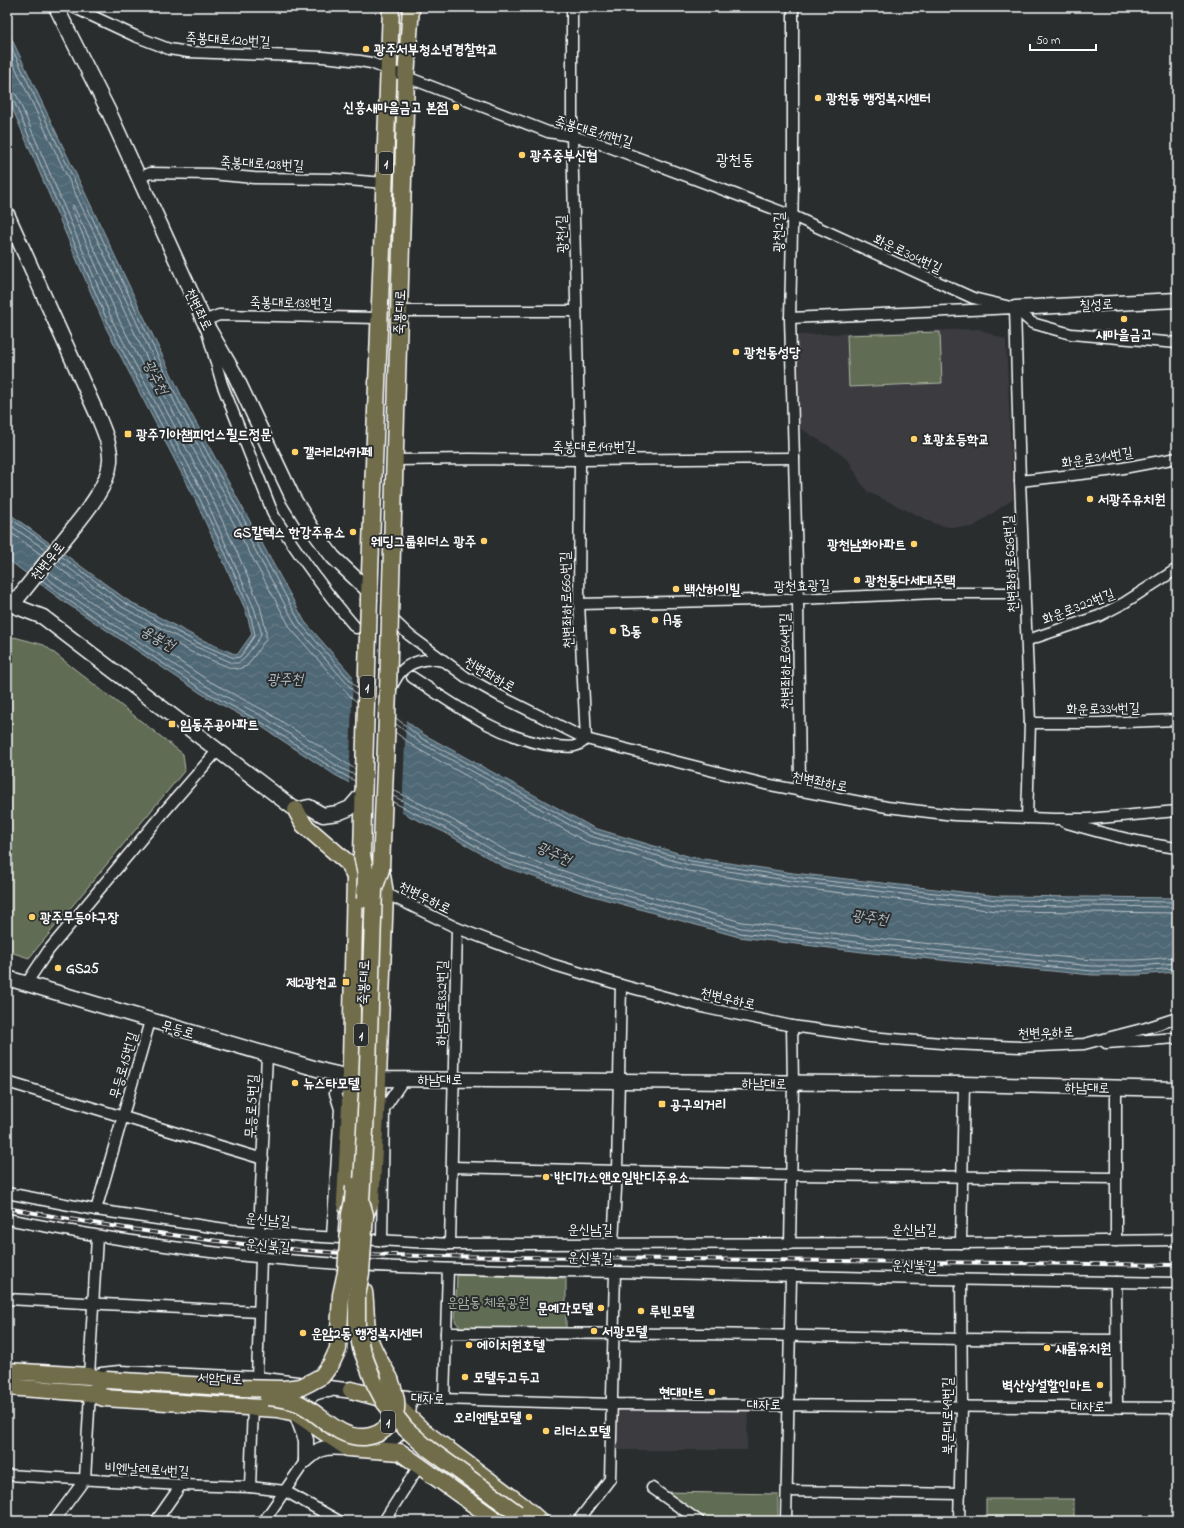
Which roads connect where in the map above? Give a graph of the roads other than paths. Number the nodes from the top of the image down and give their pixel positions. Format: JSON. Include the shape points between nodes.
{"nodes":[{"id":1,"x":56,"y":7,"type":"edge"},
{"id":2,"x":73,"y":7,"type":"edge"},
{"id":3,"x":391,"y":7,"type":"edge"},
{"id":4,"x":410,"y":7,"type":"edge"},
{"id":5,"x":572,"y":7,"type":"edge"},
{"id":6,"x":793,"y":7,"type":"edge"},
{"id":7,"x":389,"y":71,"type":"junction"},
{"id":8,"x":406,"y":78,"type":"junction"},
{"id":9,"x":572,"y":136,"type":"junction"},
{"id":10,"x":139,"y":178,"type":"junction"},
{"id":11,"x":385,"y":183,"type":"junction"},
{"id":12,"x":7,"y":214,"type":"edge"},
{"id":13,"x":792,"y":216,"type":"junction"},
{"id":14,"x":1177,"y":300,"type":"edge"},
{"id":15,"x":1015,"y":308,"type":"junction"},
{"id":16,"x":399,"y":311,"type":"junction"},
{"id":17,"x":576,"y":311,"type":"junction"},
{"id":18,"x":380,"y":318,"type":"junction"},
{"id":19,"x":790,"y":318,"type":"junction"},
{"id":20,"x":204,"y":320,"type":"junction"},
{"id":21,"x":1177,"y":343,"type":"edge"},
{"id":22,"x":794,"y":458,"type":"junction"},
{"id":23,"x":1177,"y":458,"type":"edge"},
{"id":24,"x":394,"y":460,"type":"junction"},
{"id":25,"x":580,"y":460,"type":"junction"},
{"id":26,"x":1020,"y":481,"type":"junction"},
{"id":27,"x":1177,"y":569,"type":"edge"},
{"id":28,"x":1025,"y":593,"type":"junction"},
{"id":29,"x":370,"y":596,"type":"junction"},
{"id":30,"x":798,"y":599,"type":"junction"},
{"id":31,"x":10,"y":603,"type":"edge"},
{"id":32,"x":579,"y":604,"type":"junction"},
{"id":33,"x":390,"y":617,"type":"junction"},
{"id":34,"x":356,"y":628,"type":"tunnel mouth"},
{"id":35,"x":1028,"y":640,"type":"junction"},
{"id":36,"x":442,"y":661,"type":"junction"},
{"id":37,"x":412,"y":677,"type":"tunnel mouth"},
{"id":38,"x":388,"y":692,"type":"junction"},
{"id":39,"x":1177,"y":720,"type":"edge"},
{"id":40,"x":1030,"y":723,"type":"junction"},
{"id":41,"x":586,"y":739,"type":"junction"},
{"id":42,"x":218,"y":750,"type":"junction"},
{"id":43,"x":800,"y":792,"type":"junction"},
{"id":44,"x":364,"y":793,"type":"junction"},
{"id":45,"x":296,"y":810,"type":"junction"},
{"id":46,"x":1177,"y":811,"type":"edge"},
{"id":47,"x":1027,"y":818,"type":"junction"},
{"id":48,"x":1054,"y":819,"type":"junction"},
{"id":49,"x":1177,"y":848,"type":"edge"},
{"id":50,"x":362,"y":855,"type":"junction"},
{"id":51,"x":381,"y":869,"type":"junction"},
{"id":52,"x":355,"y":877,"type":"junction"},
{"id":53,"x":385,"y":893,"type":"junction"},
{"id":54,"x":457,"y":928,"type":"junction"},
{"id":55,"x":7,"y":978,"type":"edge"},
{"id":56,"x":26,"y":984,"type":"junction"},
{"id":57,"x":621,"y":985,"type":"junction"},
{"id":58,"x":1177,"y":1018,"type":"edge"},
{"id":59,"x":150,"y":1021,"type":"junction"},
{"id":60,"x":792,"y":1026,"type":"junction"},
{"id":61,"x":1177,"y":1038,"type":"edge"},
{"id":62,"x":1084,"y":1044,"type":"junction"},
{"id":63,"x":268,"y":1055,"type":"junction"},
{"id":64,"x":350,"y":1076,"type":"junction"},
{"id":65,"x":378,"y":1079,"type":"junction"},
{"id":66,"x":404,"y":1079,"type":"junction"},
{"id":67,"x":454,"y":1079,"type":"junction"},
{"id":68,"x":7,"y":1082,"type":"edge"},
{"id":69,"x":619,"y":1082,"type":"junction"},
{"id":70,"x":793,"y":1084,"type":"junction"},
{"id":71,"x":964,"y":1084,"type":"junction"},
{"id":72,"x":1116,"y":1087,"type":"junction"},
{"id":73,"x":1177,"y":1089,"type":"edge"},
{"id":74,"x":123,"y":1116,"type":"junction"},
{"id":75,"x":186,"y":1135,"type":"joint"},
{"id":76,"x":262,"y":1158,"type":"junction"},
{"id":77,"x":452,"y":1166,"type":"junction"},
{"id":78,"x":617,"y":1171,"type":"junction"},
{"id":79,"x":791,"y":1175,"type":"junction"},
{"id":80,"x":962,"y":1177,"type":"junction"},
{"id":81,"x":1116,"y":1178,"type":"junction"},
{"id":82,"x":7,"y":1193,"type":"edge"},
{"id":83,"x":96,"y":1210,"type":"junction"},
{"id":84,"x":357,"y":1215,"type":"junction"},
{"id":85,"x":7,"y":1219,"type":"edge"},
{"id":86,"x":259,"y":1232,"type":"junction"},
{"id":87,"x":97,"y":1237,"type":"junction"},
{"id":88,"x":332,"y":1237,"type":"junction"},
{"id":89,"x":1177,"y":1240,"type":"edge"},
{"id":90,"x":382,"y":1241,"type":"junction"},
{"id":91,"x":1116,"y":1241,"type":"junction"},
{"id":92,"x":613,"y":1243,"type":"junction"},
{"id":93,"x":961,"y":1243,"type":"junction"},
{"id":94,"x":450,"y":1244,"type":"junction"},
{"id":95,"x":790,"y":1244,"type":"junction"},
{"id":96,"x":261,"y":1258,"type":"junction"},
{"id":97,"x":448,"y":1270,"type":"junction"},
{"id":98,"x":615,"y":1272,"type":"junction"},
{"id":99,"x":353,"y":1273,"type":"junction"},
{"id":100,"x":791,"y":1277,"type":"junction"},
{"id":101,"x":962,"y":1280,"type":"junction"},
{"id":102,"x":1116,"y":1282,"type":"junction"},
{"id":103,"x":1177,"y":1284,"type":"edge"},
{"id":104,"x":7,"y":1299,"type":"edge"},
{"id":105,"x":93,"y":1304,"type":"junction"},
{"id":106,"x":259,"y":1312,"type":"junction"},
{"id":107,"x":446,"y":1333,"type":"junction"},
{"id":108,"x":613,"y":1334,"type":"junction"},
{"id":109,"x":789,"y":1336,"type":"junction"},
{"id":110,"x":961,"y":1339,"type":"junction"},
{"id":111,"x":1116,"y":1340,"type":"junction"},
{"id":112,"x":7,"y":1371,"type":"edge"},
{"id":113,"x":89,"y":1376,"type":"junction"},
{"id":114,"x":257,"y":1379,"type":"junction"},
{"id":115,"x":106,"y":1385,"type":"junction"},
{"id":116,"x":7,"y":1387,"type":"edge"},
{"id":117,"x":351,"y":1390,"type":"junction"},
{"id":118,"x":90,"y":1393,"type":"junction"},
{"id":119,"x":406,"y":1398,"type":"junction"},
{"id":120,"x":444,"y":1399,"type":"junction"},
{"id":121,"x":611,"y":1404,"type":"junction"},
{"id":122,"x":788,"y":1404,"type":"junction"},
{"id":123,"x":1117,"y":1406,"type":"junction"},
{"id":124,"x":253,"y":1407,"type":"junction"},
{"id":125,"x":962,"y":1407,"type":"junction"},
{"id":126,"x":1177,"y":1408,"type":"edge"},
{"id":127,"x":296,"y":1413,"type":"junction"},
{"id":128,"x":408,"y":1415,"type":"junction"},
{"id":129,"x":348,"y":1448,"type":"junction"},
{"id":130,"x":306,"y":1460,"type":"junction"},
{"id":131,"x":419,"y":1466,"type":"junction"},
{"id":132,"x":7,"y":1475,"type":"edge"},
{"id":133,"x":85,"y":1479,"type":"junction"},
{"id":134,"x":181,"y":1485,"type":"junction"},
{"id":135,"x":250,"y":1487,"type":"junction"},
{"id":136,"x":652,"y":1488,"type":"dead end"},
{"id":137,"x":285,"y":1491,"type":"junction"},
{"id":138,"x":787,"y":1491,"type":"junction"},
{"id":139,"x":960,"y":1494,"type":"junction"},
{"id":140,"x":514,"y":1519,"type":"edge"},
{"id":141,"x":54,"y":1521,"type":"edge"},
{"id":142,"x":156,"y":1521,"type":"edge"},
{"id":143,"x":264,"y":1521,"type":"edge"},
{"id":144,"x":339,"y":1521,"type":"edge"},
{"id":145,"x":384,"y":1521,"type":"edge"},
{"id":146,"x":540,"y":1521,"type":"edge"},
{"id":147,"x":578,"y":1521,"type":"edge"},
{"id":148,"x":699,"y":1521,"type":"edge"},
{"id":149,"x":786,"y":1521,"type":"edge"},
{"id":150,"x":959,"y":1521,"type":"edge"}],
"edges":[{"from":1,"to":10,"type":"street","name":"천변좌로"},
{"from":2,"to":7,"type":"street","name":"죽봉대로120번길","via":[[169,49],[345,59],[371,63]]},
{"from":3,"to":7,"type":"main road","name":"죽봉대로","number":"1"},
{"from":4,"to":8,"type":"main road","name":"죽봉대로","number":"1"},
{"from":5,"to":9,"type":"street","name":"광천1길"},
{"from":6,"to":13,"type":"street","name":"광천2길"},
{"from":7,"to":8,"type":"street","name":"죽봉대로119번길"},
{"from":7,"to":11,"type":"main road","name":"죽봉대로","number":"1"},
{"from":8,"to":9,"type":"street","name":"죽봉대로119번길","via":[[548,132]]},
{"from":8,"to":16,"type":"main road","name":"죽봉대로","number":"1"},
{"from":9,"to":13,"type":"street","name":"죽봉대로119번길","via":[[604,145]]},
{"from":9,"to":17,"type":"street","name":"광천1길"},
{"from":10,"to":11,"type":"street","name":"죽봉대로128번길","via":[[150,174],[204,174]]},
{"from":10,"to":20,"type":"street","name":"천변좌로"},
{"from":11,"to":18,"type":"main road","name":"죽봉대로","number":"1"},
{"from":12,"to":31,"type":"street","name":"천변우로","via":[[97,414],[109,448],[110,461],[104,484],[90,506],[30,583]]},
{"from":13,"to":15,"type":"street","name":"화운로304번길","via":[[973,298]]},
{"from":13,"to":19,"type":"street","name":"광천2길"},
{"from":14,"to":15,"type":"street","name":"칠성로"},
{"from":15,"to":19,"type":"street"},
{"from":15,"to":21,"type":"street","name":"화운로304번길","via":[[1032,323],[1071,334]]},
{"from":15,"to":26,"type":"street","name":"천변좌하로626번길"},
{"from":16,"to":17,"type":"street"},
{"from":16,"to":24,"type":"main road","name":"죽봉대로","number":"1"},
{"from":17,"to":25,"type":"street","name":"광천1길"},
{"from":18,"to":20,"type":"street","name":"죽봉대로138번길","via":[[219,315]]},
{"from":18,"to":29,"type":"main road","name":"죽봉대로","number":"1"},
{"from":19,"to":22,"type":"street","name":"광천2길"},
{"from":20,"to":29,"type":"street","name":"천변좌로","via":[[234,373],[302,516],[333,557]]},
{"from":20,"to":34,"type":"street","via":[[222,384],[274,516],[336,605]]},
{"from":22,"to":25,"type":"street","name":"죽봉대로147번길"},
{"from":22,"to":30,"type":"street","name":"천변좌하로644번길"},
{"from":23,"to":26,"type":"street","name":"화운로314번길","via":[[1107,471]]},
{"from":24,"to":25,"type":"street","name":"죽봉대로147번길"},
{"from":24,"to":33,"type":"main road","name":"죽봉대로","number":"1"},
{"from":25,"to":32,"type":"street","name":"천변좌하로660번길"},
{"from":26,"to":28,"type":"street","name":"천변좌하로626번길"},
{"from":27,"to":35,"type":"street","name":"화운로322번길","via":[[1099,616]]},
{"from":28,"to":30,"type":"street","name":"광천효광길"},
{"from":28,"to":35,"type":"street","name":"천변좌하로626번길"},
{"from":29,"to":44,"type":"main road","name":"죽봉대로","number":"1","bridge":true},
{"from":30,"to":32,"type":"street","name":"광천효광길"},
{"from":30,"to":43,"type":"street","name":"천변좌하로644번길"},
{"from":31,"to":42,"type":"street","name":"천변우로","via":[[43,617]]},
{"from":32,"to":41,"type":"street","name":"천변좌하로660번길"},
{"from":33,"to":36,"type":"street","name":"천변좌하로","via":[[408,635]]},
{"from":33,"to":38,"type":"main road","number":"1","bridge":true},
{"from":35,"to":40,"type":"street","name":"천변좌하로626번길"},
{"from":36,"to":38,"type":"street","via":[[433,658],[408,665]]},
{"from":36,"to":41,"type":"street","name":"천변좌하로","via":[[500,696]]},
{"from":37,"to":41,"type":"street","via":[[466,713],[508,734],[534,742],[567,747],[581,745]]},
{"from":38,"to":51,"type":"main road","number":"1","bridge":true},
{"from":39,"to":40,"type":"street","name":"화운로334번길"},
{"from":40,"to":47,"type":"street","name":"천변좌하로626번길"},
{"from":41,"to":43,"type":"street","name":"천변좌하로"},
{"from":42,"to":45,"type":"street","name":"천변우로"},
{"from":42,"to":56,"type":"street","via":[[48,951]]},
{"from":43,"to":47,"type":"street","name":"천변좌하로","via":[[954,815]]},
{"from":44,"to":45,"type":"street","via":[[350,808],[338,813],[323,815],[309,807]]},
{"from":44,"to":50,"type":"main road","name":"죽봉대로","number":"1"},
{"from":45,"to":52,"type":"main road","via":[[304,825],[348,863]]},
{"from":46,"to":48,"type":"street","name":"천변좌하로","via":[[1088,819]]},
{"from":47,"to":48,"type":"street","name":"천변좌하로"},
{"from":48,"to":49,"type":"street","name":"천변좌하로","via":[[1108,835]]},
{"from":50,"to":52,"type":"main road"},
{"from":50,"to":84,"type":"main road","name":"죽봉대로","number":"1","bridge":true,"via":[[366,875],[353,1201]]},
{"from":51,"to":53,"type":"main road"},
{"from":51,"to":84,"type":"main road","name":"죽봉대로","number":"1","bridge":true,"via":[[374,889],[367,1094],[361,1201]]},
{"from":52,"to":64,"type":"main road"},
{"from":53,"to":54,"type":"street","name":"천변우하로"},
{"from":53,"to":65,"type":"main road"},
{"from":54,"to":57,"type":"street","name":"천변우하로","via":[[551,964]]},
{"from":54,"to":67,"type":"street","name":"하남대로832번길"},
{"from":55,"to":56,"type":"street","name":"무등로"},
{"from":56,"to":59,"type":"street","name":"무등로"},
{"from":57,"to":60,"type":"street","name":"천변우하로","via":[[706,1008]]},
{"from":57,"to":69,"type":"street"},
{"from":58,"to":62,"type":"street","name":"천변우하로"},
{"from":59,"to":63,"type":"street","name":"무등로"},
{"from":59,"to":74,"type":"street","name":"무등로15번길"},
{"from":60,"to":62,"type":"street","name":"천변우하로","via":[[870,1037],[953,1044],[1020,1047]]},
{"from":60,"to":70,"type":"street"},
{"from":61,"to":62,"type":"street","name":"천변우하로"},
{"from":63,"to":64,"type":"street","name":"무등로"},
{"from":63,"to":76,"type":"street","name":"무등로5번길"},
{"from":64,"to":65,"type":"street","name":"하남대로"},
{"from":64,"to":84,"type":"main road","via":[[345,1201]]},
{"from":64,"to":88,"type":"street","via":[[335,1093],[340,1109]]},
{"from":65,"to":66,"type":"street","name":"하남대로"},
{"from":65,"to":84,"type":"main road","via":[[371,1201]]},
{"from":66,"to":67,"type":"street","name":"하남대로"},
{"from":66,"to":90,"type":"street","via":[[384,1110]]},
{"from":67,"to":69,"type":"street","name":"하남대로"},
{"from":67,"to":77,"type":"street","name":"하남대로832번길"},
{"from":68,"to":74,"type":"street","name":"무등로15번길"},
{"from":69,"to":70,"type":"street","name":"하남대로"},
{"from":69,"to":78,"type":"street"},
{"from":70,"to":71,"type":"street","name":"하남대로"},
{"from":70,"to":79,"type":"street"},
{"from":71,"to":72,"type":"street","name":"하남대로"},
{"from":71,"to":80,"type":"street"},
{"from":72,"to":73,"type":"street","name":"하남대로"},
{"from":72,"to":81,"type":"street"},
{"from":74,"to":75,"type":"street","name":"무등로15번길"},
{"from":74,"to":83,"type":"street","name":"무등로15번길"},
{"from":75,"to":76,"type":"street","name":"무등로5번길"},
{"from":76,"to":86,"type":"street","name":"무등로5번길"},
{"from":77,"to":78,"type":"street"},
{"from":77,"to":94,"type":"street","name":"하남대로832번길"},
{"from":78,"to":79,"type":"street"},
{"from":78,"to":92,"type":"street"},
{"from":79,"to":80,"type":"street"},
{"from":79,"to":95,"type":"street"},
{"from":80,"to":81,"type":"street"},
{"from":80,"to":93,"type":"street"},
{"from":81,"to":91,"type":"street"},
{"from":82,"to":83,"type":"street","name":"운신남길"},
{"from":83,"to":86,"type":"street","name":"운신남길"},
{"from":84,"to":99,"type":"main road","number":"1","bridge":true},
{"from":85,"to":87,"type":"street","name":"운신북길"},
{"from":86,"to":88,"type":"street","name":"운신남길"},
{"from":87,"to":96,"type":"street","name":"운신북길","via":[[190,1251]]},
{"from":87,"to":105,"type":"street"},
{"from":88,"to":90,"type":"street","name":"운신남길"},
{"from":89,"to":91,"type":"street","name":"운신남길"},
{"from":90,"to":94,"type":"street","name":"운신남길"},
{"from":91,"to":93,"type":"street","name":"운신남길"},
{"from":92,"to":94,"type":"street","name":"운신남길"},
{"from":92,"to":95,"type":"street","name":"운신남길"},
{"from":93,"to":95,"type":"street","name":"운신남길"},
{"from":96,"to":97,"type":"street","name":"운신북길"},
{"from":96,"to":106,"type":"street"},
{"from":97,"to":98,"type":"street","name":"운신북길"},
{"from":97,"to":107,"type":"street"},
{"from":98,"to":100,"type":"street","name":"운신북길"},
{"from":98,"to":108,"type":"street"},
{"from":99,"to":115,"type":"main road","bridge":true,"via":[[341,1295],[338,1349],[322,1376],[301,1387],[284,1389]]},
{"from":99,"to":115,"type":"main road","bridge":true,"via":[[365,1294],[368,1335],[397,1399],[393,1419],[384,1431],[372,1436],[355,1438],[298,1403],[282,1398]]},
{"from":99,"to":140,"type":"main road","number":"1","bridge":true,"via":[[361,1348],[385,1403],[406,1429]]},
{"from":100,"to":101,"type":"street","name":"운신북길"},
{"from":100,"to":109,"type":"street"},
{"from":101,"to":102,"type":"street","name":"운신북길"},
{"from":101,"to":110,"type":"street","name":"북문대로49번길"},
{"from":102,"to":103,"type":"street","name":"운신북길"},
{"from":102,"to":111,"type":"street"},
{"from":104,"to":105,"type":"street"},
{"from":105,"to":106,"type":"street"},
{"from":105,"to":113,"type":"street"},
{"from":106,"to":114,"type":"street"},
{"from":107,"to":108,"type":"street"},
{"from":107,"to":120,"type":"street"},
{"from":108,"to":109,"type":"street"},
{"from":108,"to":121,"type":"street"},
{"from":109,"to":110,"type":"street"},
{"from":109,"to":122,"type":"street"},
{"from":110,"to":111,"type":"street"},
{"from":110,"to":125,"type":"street","name":"북문대로49번길"},
{"from":111,"to":123,"type":"street"},
{"from":112,"to":113,"type":"main road","name":"서암대로"},
{"from":113,"to":114,"type":"street","name":"서암대로","via":[[120,1373]]},
{"from":113,"to":115,"type":"main road","name":"서암대로"},
{"from":114,"to":117,"type":"street","name":"서암대로"},
{"from":115,"to":118,"type":"main road"},
{"from":116,"to":118,"type":"main road"},
{"from":117,"to":119,"type":"street","name":"대자로"},
{"from":117,"to":127,"type":"street","via":[[320,1390],[305,1399]]},
{"from":117,"to":128,"type":"main road","via":[[392,1401]]},
{"from":118,"to":124,"type":"main road","via":[[104,1398]]},
{"from":118,"to":133,"type":"street"},
{"from":119,"to":120,"type":"street","name":"대자로"},
{"from":119,"to":128,"type":"street","via":[[409,1404]]},
{"from":120,"to":121,"type":"street","name":"대자로"},
{"from":121,"to":122,"type":"street","name":"대자로"},
{"from":121,"to":147,"type":"street","via":[[610,1480]]},
{"from":122,"to":125,"type":"street","name":"대자로"},
{"from":122,"to":138,"type":"street"},
{"from":123,"to":125,"type":"street","name":"대자로"},
{"from":123,"to":126,"type":"street","name":"대자로"},
{"from":124,"to":127,"type":"main road"},
{"from":124,"to":135,"type":"street"},
{"from":125,"to":139,"type":"street","name":"북문대로49번길"},
{"from":127,"to":129,"type":"main road"},
{"from":127,"to":130,"type":"street","via":[[306,1440]]},
{"from":128,"to":129,"type":"street","via":[[404,1429],[393,1439],[382,1444]]},
{"from":128,"to":146,"type":"main road","via":[[422,1430],[524,1506]]},
{"from":129,"to":130,"type":"street","via":[[321,1449]]},
{"from":129,"to":131,"type":"main road","via":[[400,1452]]},
{"from":130,"to":137,"type":"street"},
{"from":131,"to":140,"type":"main road"},
{"from":131,"to":145,"type":"street"},
{"from":132,"to":133,"type":"street","name":"비엔날레로4번길"},
{"from":133,"to":134,"type":"street","name":"비엔날레로4번길"},
{"from":133,"to":141,"type":"street"},
{"from":134,"to":135,"type":"street","name":"비엔날레로4번길"},
{"from":134,"to":142,"type":"street"},
{"from":135,"to":137,"type":"street","name":"비엔날레로4번길"},
{"from":136,"to":148,"type":"street"},
{"from":137,"to":143,"type":"street"},
{"from":137,"to":144,"type":"street"},
{"from":138,"to":139,"type":"street"},
{"from":138,"to":149,"type":"street"},
{"from":139,"to":150,"type":"street","name":"북문대로49번길"}]}
